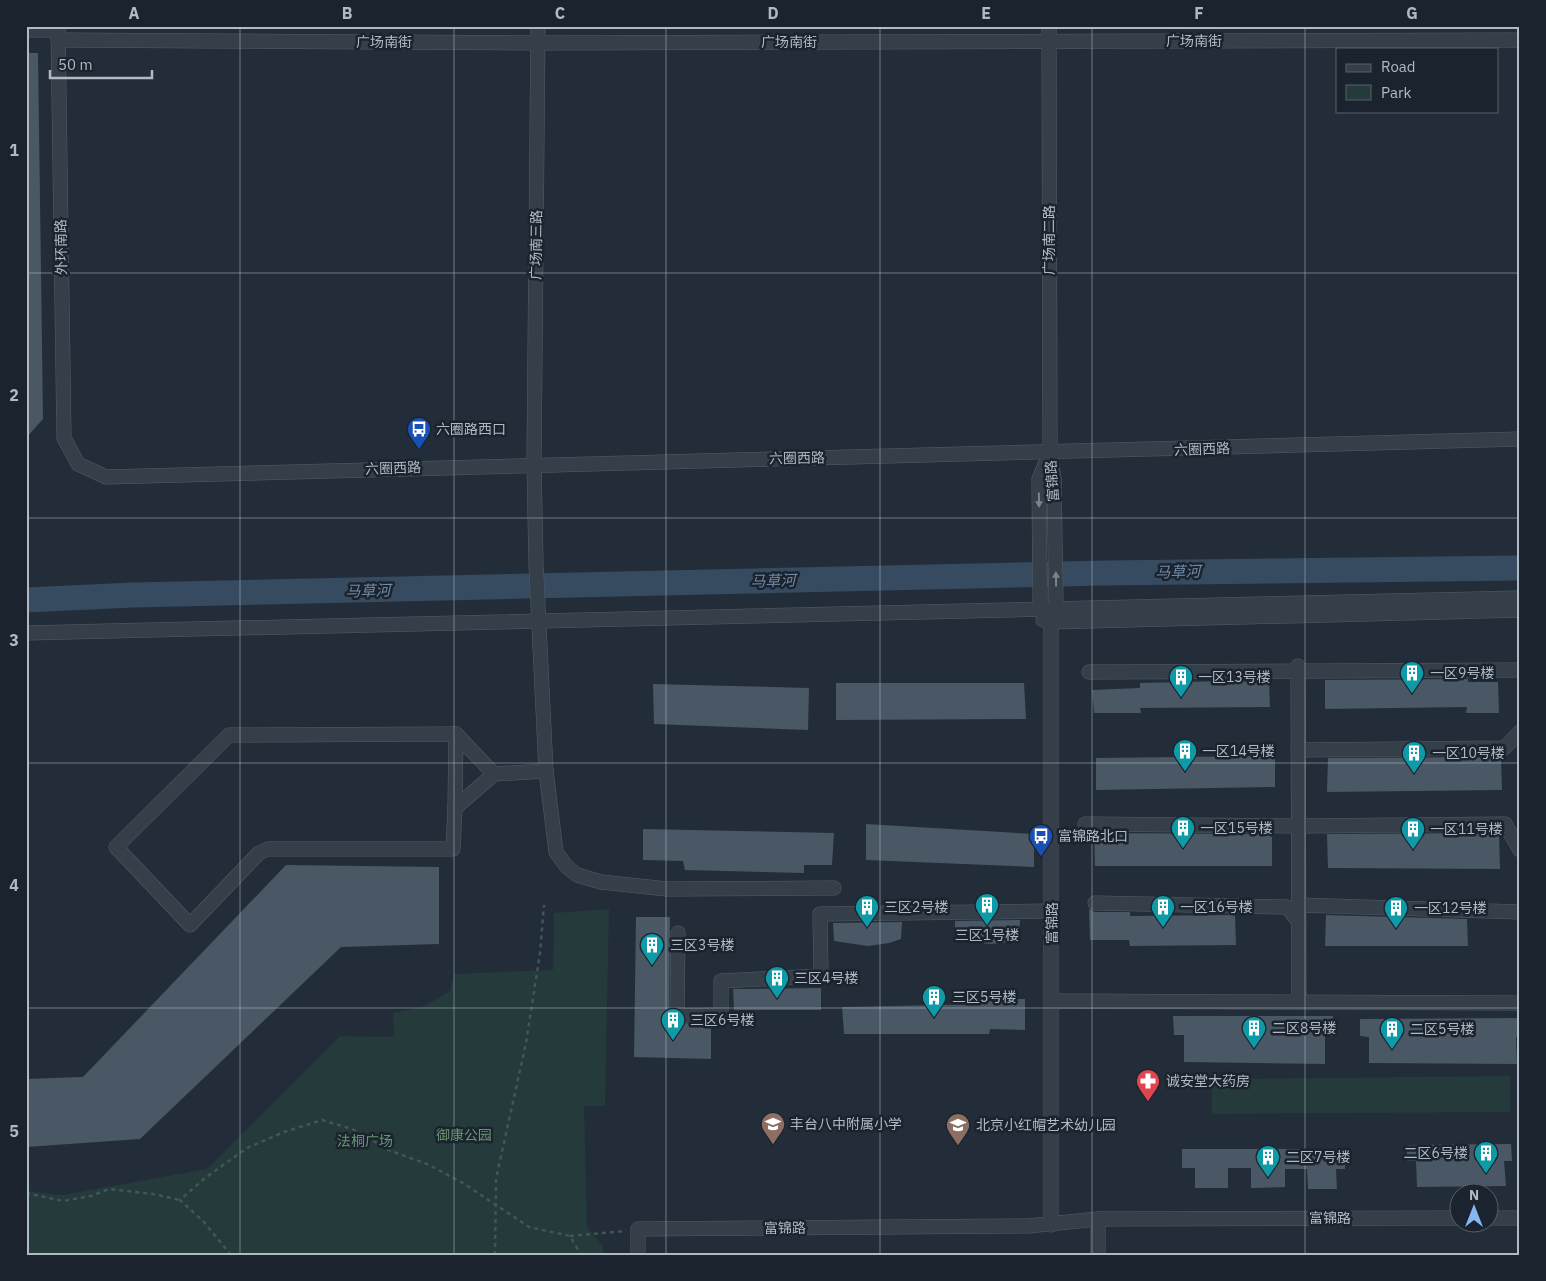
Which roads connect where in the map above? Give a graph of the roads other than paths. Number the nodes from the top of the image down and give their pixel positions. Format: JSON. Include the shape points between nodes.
{"nodes":[{"id":1,"x":538,"y":26,"type":"edge"},
{"id":2,"x":1049,"y":26,"type":"edge"},
{"id":3,"x":26,"y":30,"type":"edge"},
{"id":4,"x":58,"y":32,"type":"edge"},
{"id":5,"x":1520,"y":40,"type":"edge"},
{"id":6,"x":1049,"y":42,"type":"junction"},
{"id":7,"x":538,"y":43,"type":"junction"},
{"id":8,"x":1520,"y":440,"type":"edge"},
{"id":9,"x":1050,"y":454,"type":"junction"},
{"id":10,"x":534,"y":463,"type":"junction"},
{"id":11,"x":78,"y":464,"type":"joint"},
{"id":12,"x":1520,"y":598,"type":"edge"},
{"id":13,"x":1049,"y":609,"type":"junction"},
{"id":14,"x":1520,"y":610,"type":"edge"},
{"id":15,"x":538,"y":616,"type":"junction"},
{"id":16,"x":26,"y":633,"type":"edge"},
{"id":17,"x":1298,"y":669,"type":"junction"},
{"id":18,"x":1520,"y":670,"type":"edge"},
{"id":19,"x":1089,"y":672,"type":"dead end"},
{"id":20,"x":1520,"y":732,"type":"edge"},
{"id":21,"x":456,"y":734,"type":"junction"},
{"id":22,"x":1298,"y":750,"type":"junction"},
{"id":23,"x":546,"y":771,"type":"junction"},
{"id":24,"x":494,"y":774,"type":"junction"},
{"id":25,"x":455,"y":808,"type":"junction"},
{"id":26,"x":1085,"y":824,"type":"dead end"},
{"id":27,"x":1299,"y":826,"type":"junction"},
{"id":28,"x":1520,"y":850,"type":"edge"},
{"id":29,"x":834,"y":888,"type":"dead end"},
{"id":30,"x":1095,"y":902,"type":"dead end"},
{"id":31,"x":1299,"y":906,"type":"junction"},
{"id":32,"x":1052,"y":911,"type":"junction"},
{"id":33,"x":1520,"y":912,"type":"edge"},
{"id":34,"x":1299,"y":922,"type":"junction"},
{"id":35,"x":678,"y":933,"type":"dead end"},
{"id":36,"x":1052,"y":1002,"type":"junction"},
{"id":37,"x":1299,"y":1002,"type":"junction"},
{"id":38,"x":1520,"y":1003,"type":"edge"},
{"id":39,"x":1448,"y":1218,"type":"edge"},
{"id":40,"x":1498,"y":1218,"type":"edge"},
{"id":41,"x":1520,"y":1218,"type":"edge"},
{"id":42,"x":1098,"y":1219,"type":"junction"},
{"id":43,"x":1052,"y":1225,"type":"junction"},
{"id":44,"x":638,"y":1255,"type":"edge"},
{"id":45,"x":1098,"y":1255,"type":"edge"}],
"edges":[{"from":1,"to":7,"type":"street","name":"广场南三路"},
{"from":2,"to":6,"type":"street","name":"广场南二路"},
{"from":3,"to":4,"type":"street","name":"广场南街"},
{"from":4,"to":7,"type":"street","name":"广场南街"},
{"from":4,"to":11,"type":"street","name":"外环南路","via":[[64,438]]},
{"from":5,"to":6,"type":"street","name":"广场南街"},
{"from":6,"to":7,"type":"street","name":"广场南街"},
{"from":6,"to":9,"type":"street","name":"广场南二路"},
{"from":7,"to":10,"type":"street","name":"广场南三路"},
{"from":8,"to":9,"type":"street","name":"六圈西路"},
{"from":9,"to":10,"type":"street","name":"六圈西路"},
{"from":13,"to":9,"type":"street","name":"富锦路","one_way":true,"via":[[1055,556],[1054,478]]},
{"from":9,"to":13,"type":"street","name":"富锦路","one_way":true,"via":[[1039,478],[1040,557]]},
{"from":10,"to":11,"type":"street","name":"六圈西路","via":[[106,477]]},
{"from":10,"to":15,"type":"street","name":"广场南三路"},
{"from":12,"to":13,"type":"street"},
{"from":13,"to":14,"type":"street"},
{"from":13,"to":15,"type":"street"},
{"from":13,"to":32,"type":"street","name":"富锦路"},
{"from":15,"to":16,"type":"street"},
{"from":15,"to":23,"type":"street","name":"广场南三路"},
{"from":17,"to":18,"type":"street"},
{"from":17,"to":19,"type":"street"},
{"from":17,"to":22,"type":"street"},
{"from":20,"to":22,"type":"street","via":[[1504,748]]},
{"from":21,"to":24,"type":"street"},
{"from":21,"to":25,"type":"street"},
{"from":21,"to":25,"type":"street","via":[[229,735],[116,846],[190,925],[259,853],[268,849],[453,849]]},
{"from":22,"to":27,"type":"street"},
{"from":23,"to":24,"type":"street"},
{"from":23,"to":29,"type":"street","name":"广场南三路","via":[[556,852],[577,875],[601,882],[667,889]]},
{"from":24,"to":25,"type":"street"},
{"from":26,"to":27,"type":"street"},
{"from":27,"to":28,"type":"street","via":[[1505,824]]},
{"from":27,"to":31,"type":"street"},
{"from":30,"to":34,"type":"street","via":[[1287,907]]},
{"from":31,"to":33,"type":"street"},
{"from":31,"to":34,"type":"street"},
{"from":32,"to":35,"type":"street","via":[[820,914],[821,976],[721,980],[721,1015],[677,1016]]},
{"from":32,"to":36,"type":"street","name":"富锦路"},
{"from":34,"to":37,"type":"street"},
{"from":36,"to":37,"type":"street"},
{"from":36,"to":43,"type":"street","name":"富锦路"},
{"from":37,"to":38,"type":"street"},
{"from":39,"to":42,"type":"street","name":"富锦路"},
{"from":40,"to":41,"type":"street"},
{"from":42,"to":43,"type":"street","name":"富锦路"},
{"from":42,"to":45,"type":"street"},
{"from":43,"to":44,"type":"street","name":"富锦路","via":[[638,1229]]}]}
